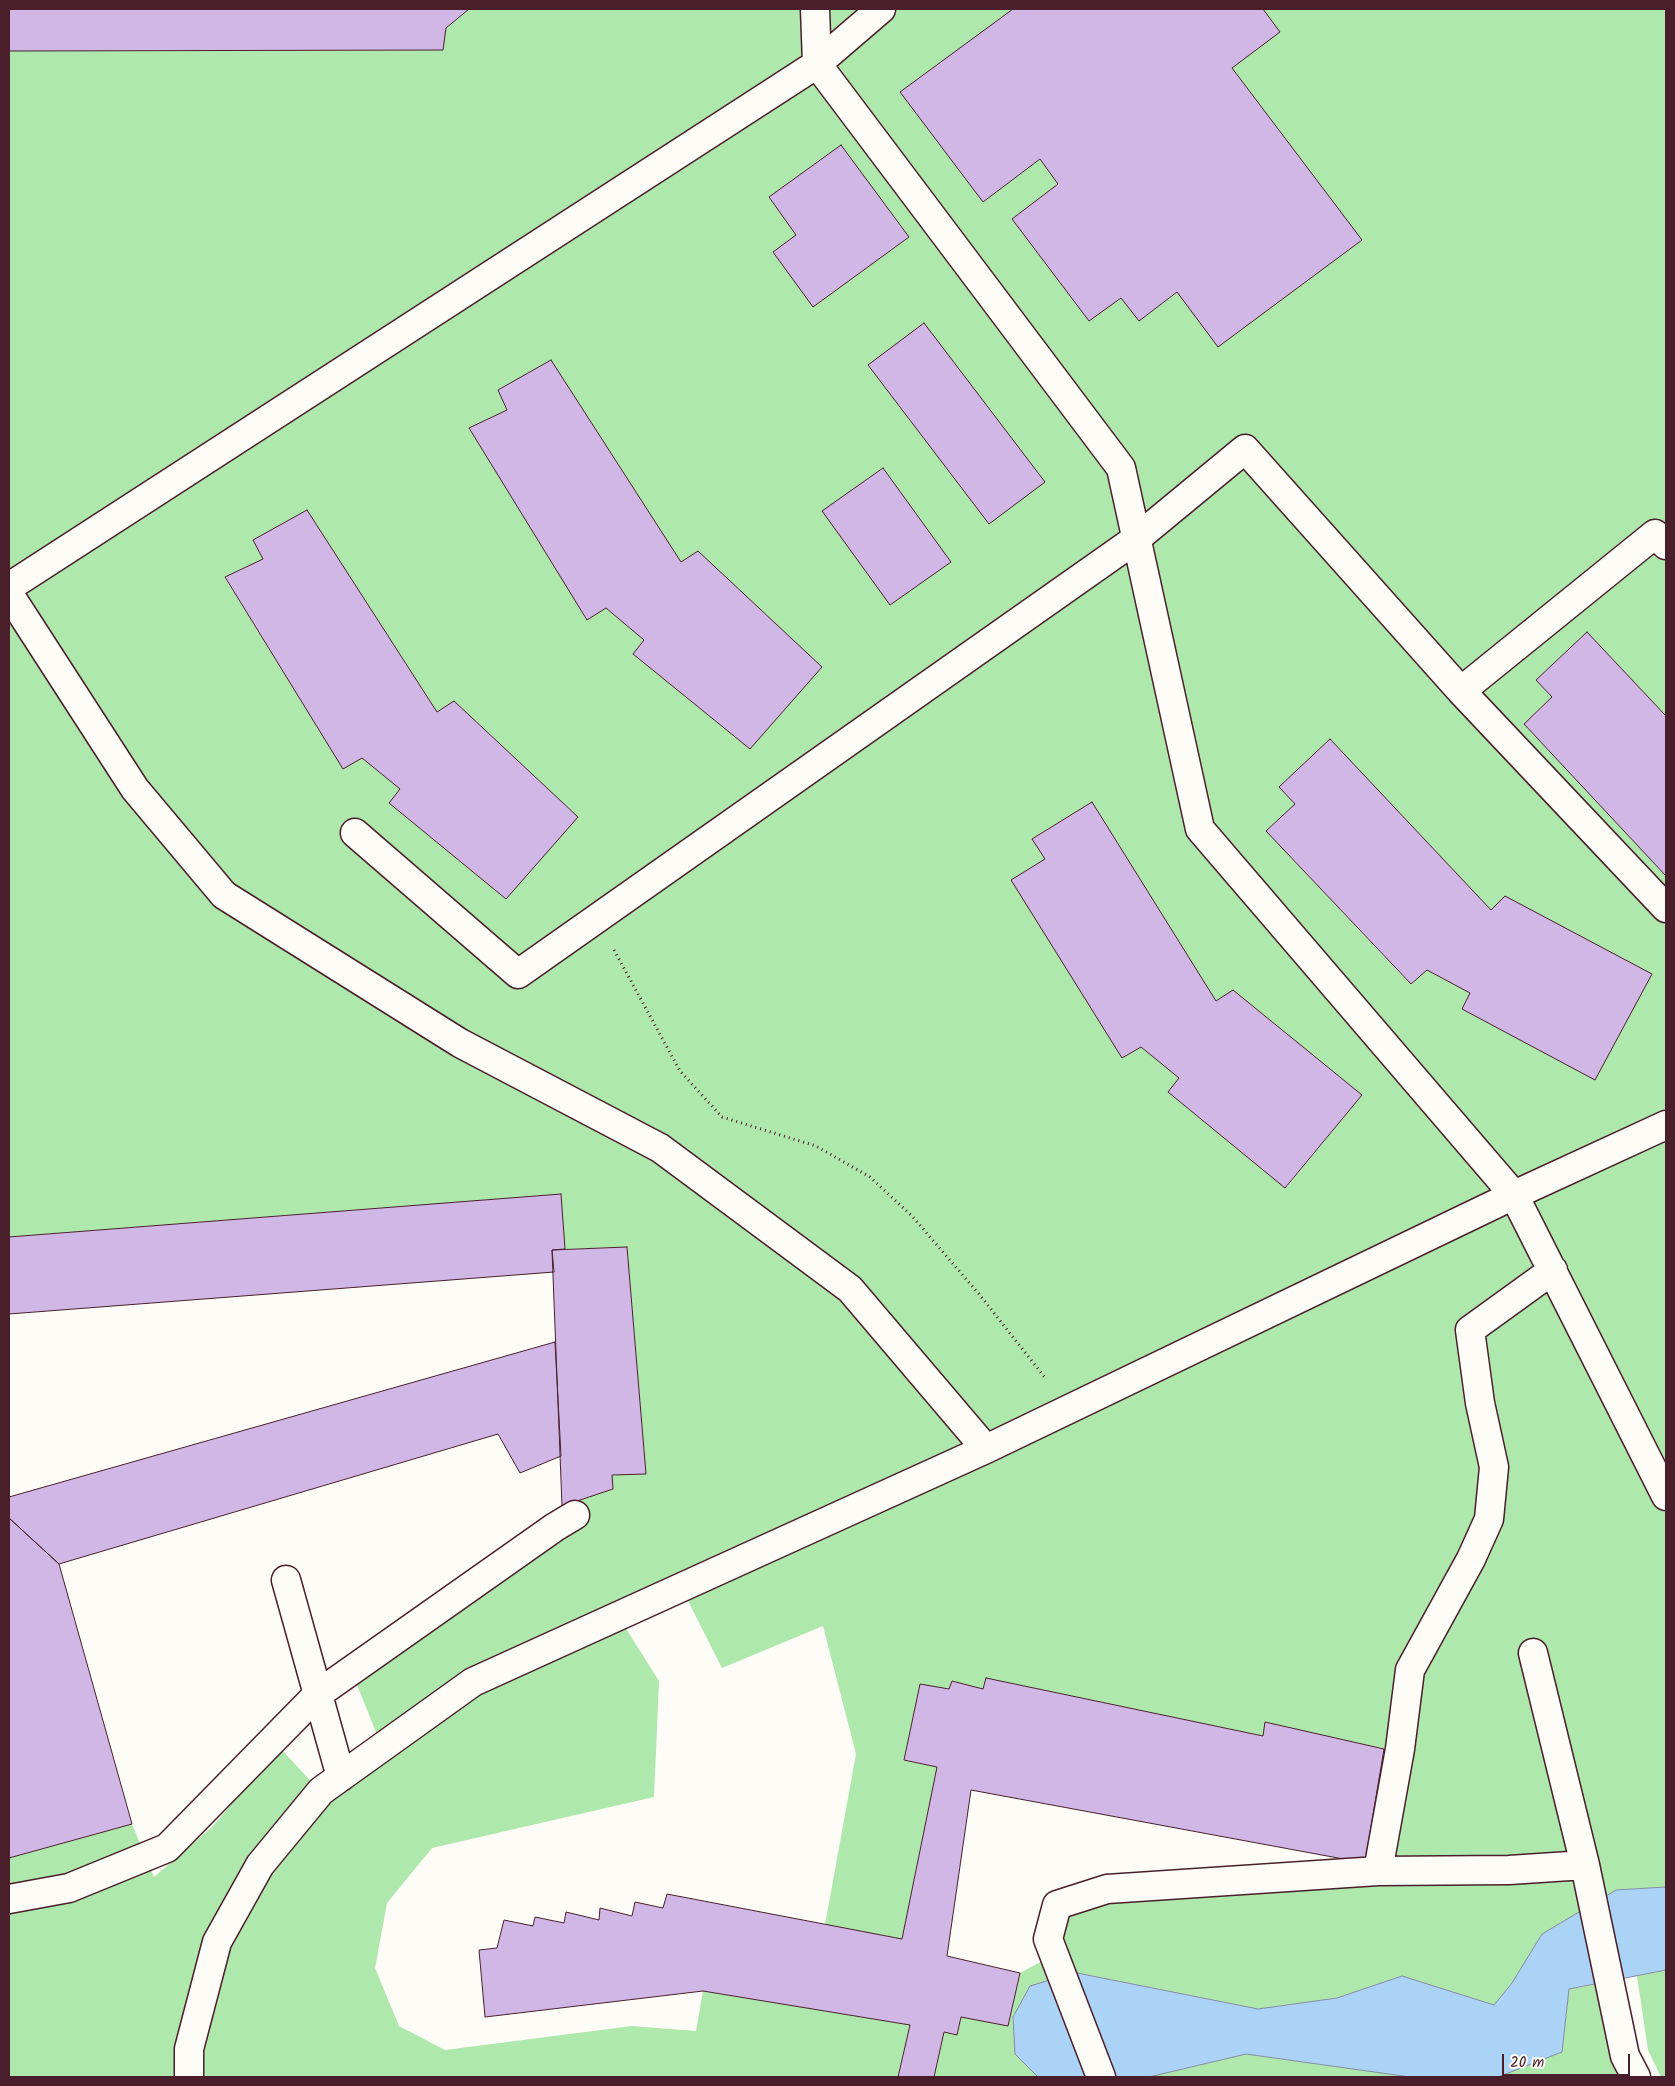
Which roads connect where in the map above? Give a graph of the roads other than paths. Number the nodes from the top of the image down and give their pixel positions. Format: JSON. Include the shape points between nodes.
{"nodes":[{"id":1,"x":815,"y":9,"type":"edge"},
{"id":2,"x":882,"y":9,"type":"edge"},
{"id":3,"x":817,"y":64,"type":"junction"},
{"id":4,"x":1136,"y":539,"type":"junction"},
{"id":5,"x":1666,"y":545,"type":"edge"},
{"id":6,"x":9,"y":587,"type":"edge"},
{"id":7,"x":9,"y":594,"type":"edge"},
{"id":8,"x":1461,"y":691,"type":"junction"},
{"id":9,"x":355,"y":833,"type":"dead end"},
{"id":10,"x":1666,"y":908,"type":"edge"},
{"id":11,"x":1666,"y":1125,"type":"edge"},
{"id":12,"x":1514,"y":1195,"type":"junction"},
{"id":13,"x":1553,"y":1270,"type":"junction"},
{"id":14,"x":986,"y":1449,"type":"junction"},
{"id":15,"x":1666,"y":1496,"type":"edge"},
{"id":16,"x":576,"y":1515,"type":"dead end"},
{"id":17,"x":286,"y":1580,"type":"dead end"},
{"id":18,"x":1533,"y":1653,"type":"dead end"},
{"id":19,"x":318,"y":1694,"type":"junction"},
{"id":20,"x":341,"y":1777,"type":"junction"},
{"id":21,"x":1585,"y":1865,"type":"junction"},
{"id":22,"x":1378,"y":1871,"type":"junction"},
{"id":23,"x":9,"y":1899,"type":"edge"},
{"id":24,"x":1631,"y":2067,"type":"edge"},
{"id":25,"x":189,"y":2077,"type":"edge"},
{"id":26,"x":1101,"y":2077,"type":"edge"}],
"edges":[{"from":1,"to":3,"type":"street"},
{"from":2,"to":3,"type":"street"},
{"from":3,"to":4,"type":"street","via":[[1121,468]]},
{"from":3,"to":6,"type":"street"},
{"from":4,"to":8,"type":"street","via":[[1245,449]]},
{"from":4,"to":9,"type":"street","via":[[518,974]]},
{"from":4,"to":12,"type":"street","via":[[1200,828]]},
{"from":5,"to":8,"type":"street","via":[[1655,534]]},
{"from":7,"to":14,"type":"street","via":[[135,789],[224,895],[460,1043],[660,1148],[850,1289]]},
{"from":8,"to":10,"type":"street"},
{"from":11,"to":12,"type":"street"},
{"from":12,"to":13,"type":"street"},
{"from":12,"to":14,"type":"street"},
{"from":13,"to":15,"type":"street"},
{"from":13,"to":22,"type":"street","via":[[1470,1330],[1480,1403],[1494,1467],[1489,1519],[1471,1559],[1410,1670],[1400,1749]]},
{"from":14,"to":20,"type":"street","via":[[473,1682]]},
{"from":16,"to":19,"type":"street"},
{"from":17,"to":19,"type":"street"},
{"from":18,"to":21,"type":"street"},
{"from":19,"to":20,"type":"street"},
{"from":19,"to":23,"type":"street","via":[[167,1848],[69,1888]]},
{"from":20,"to":25,"type":"street","via":[[321,1791],[260,1865],[216,1942],[189,2049]]},
{"from":21,"to":22,"type":"street","via":[[1509,1870]]},
{"from":21,"to":24,"type":"street"},
{"from":22,"to":26,"type":"street","via":[[1107,1889],[1057,1905],[1048,1938]]}]}
